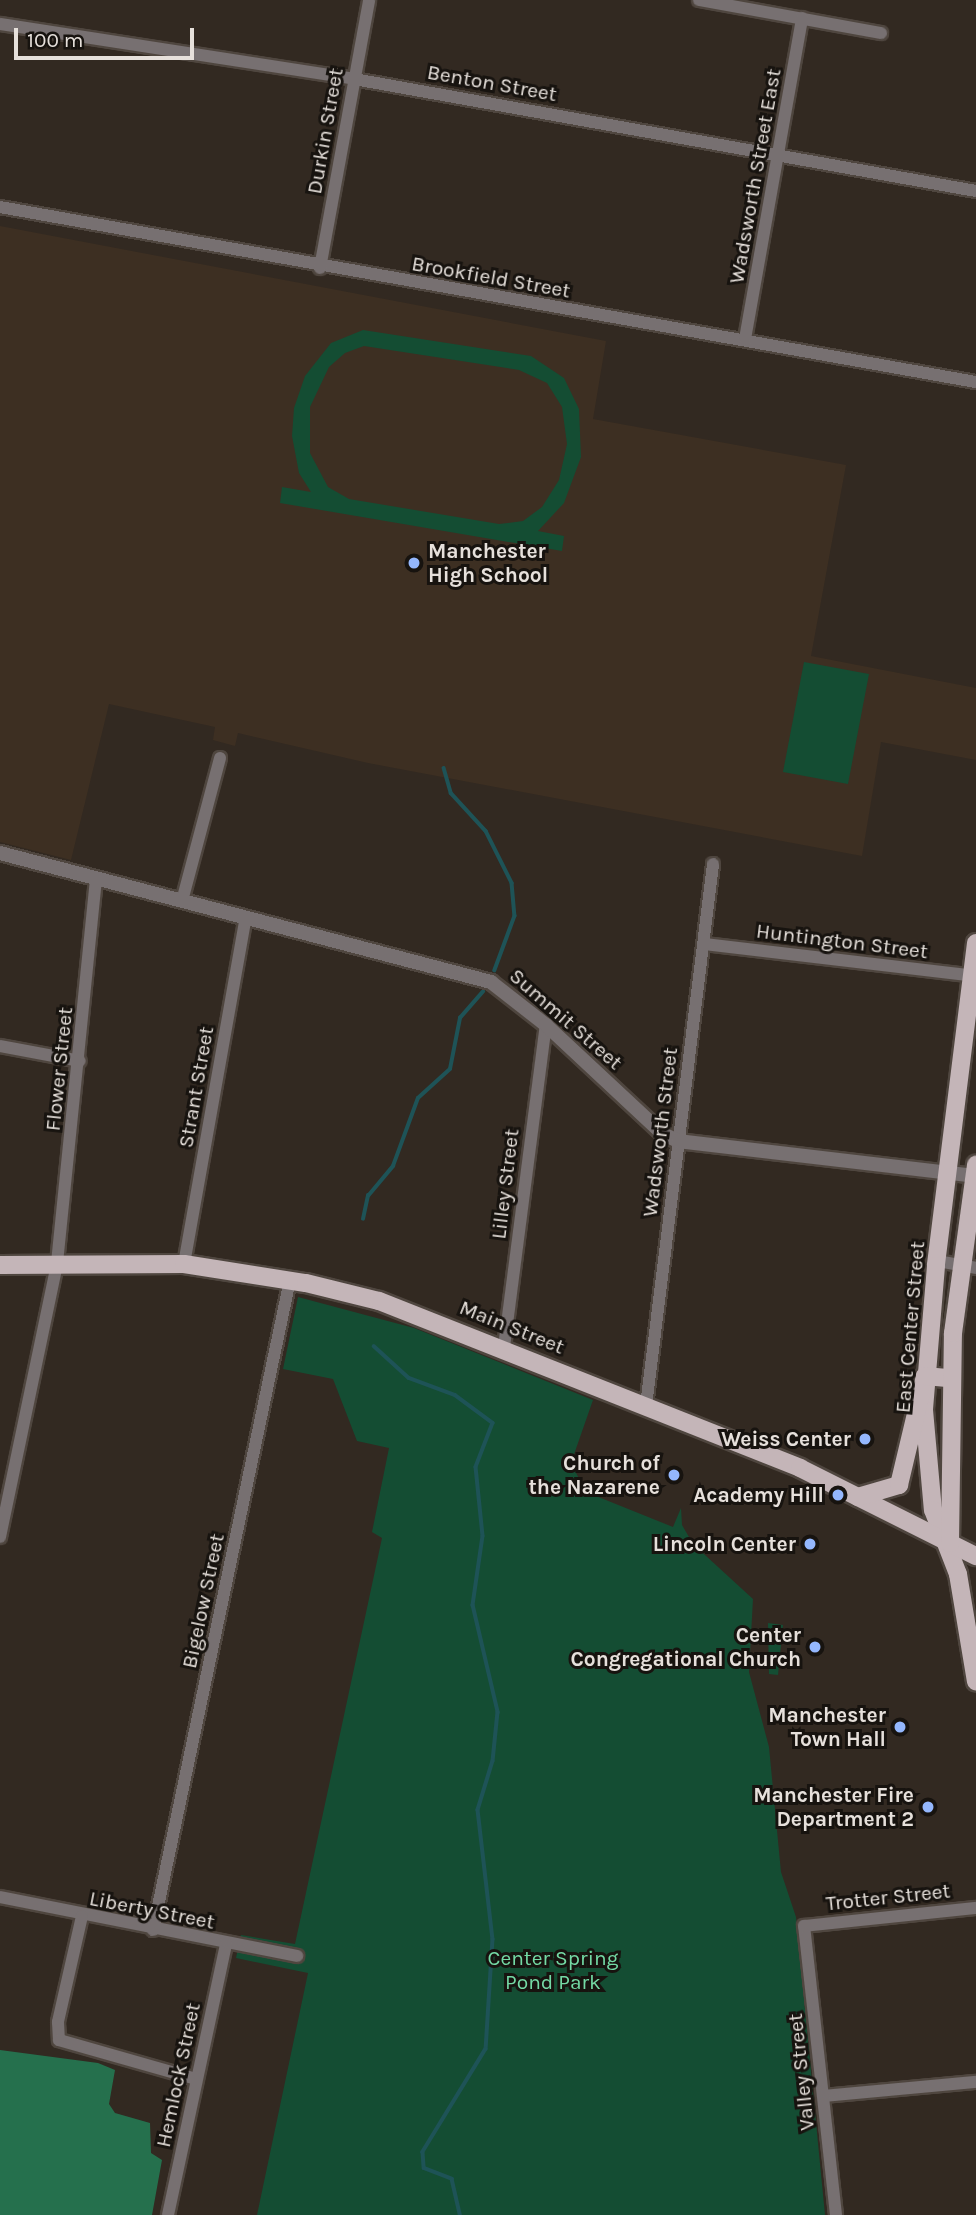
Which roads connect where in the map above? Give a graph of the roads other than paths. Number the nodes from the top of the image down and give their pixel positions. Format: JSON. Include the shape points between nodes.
{"nodes":[{"id":1,"x":369,"y":0,"type":"edge"},
{"id":2,"x":699,"y":0,"type":"edge"},
{"id":3,"x":802,"y":19,"type":"junction"},
{"id":4,"x":0,"y":24,"type":"edge"},
{"id":5,"x":881,"y":33,"type":"dead end"},
{"id":6,"x":354,"y":79,"type":"junction"},
{"id":7,"x":780,"y":153,"type":"junction"},
{"id":8,"x":976,"y":191,"type":"edge"},
{"id":9,"x":0,"y":207,"type":"edge"},
{"id":10,"x":320,"y":268,"type":"junction"},
{"id":11,"x":745,"y":339,"type":"junction"},
{"id":12,"x":976,"y":382,"type":"edge"},
{"id":13,"x":220,"y":758,"type":"dead end"},
{"id":14,"x":0,"y":853,"type":"edge"},
{"id":15,"x":713,"y":864,"type":"dead end"},
{"id":16,"x":96,"y":878,"type":"junction"},
{"id":17,"x":182,"y":901,"type":"junction"},
{"id":18,"x":246,"y":917,"type":"junction"},
{"id":19,"x":976,"y":943,"type":"edge"},
{"id":20,"x":704,"y":944,"type":"junction"},
{"id":21,"x":974,"y":976,"type":"edge"},
{"id":22,"x":545,"y":1025,"type":"junction"},
{"id":23,"x":0,"y":1046,"type":"edge"},
{"id":24,"x":80,"y":1060,"type":"junction"},
{"id":25,"x":678,"y":1141,"type":"junction"},
{"id":26,"x":975,"y":1170,"type":"edge"},
{"id":27,"x":948,"y":1173,"type":"junction"},
{"id":28,"x":937,"y":1261,"type":"junction"},
{"id":29,"x":57,"y":1263,"type":"junction"},
{"id":30,"x":184,"y":1264,"type":"junction"},
{"id":31,"x":0,"y":1265,"type":"edge"},
{"id":32,"x":968,"y":1267,"type":"edge"},
{"id":33,"x":290,"y":1280,"type":"junction"},
{"id":34,"x":504,"y":1347,"type":"junction"},
{"id":35,"x":925,"y":1377,"type":"junction"},
{"id":36,"x":950,"y":1378,"type":"junction"},
{"id":37,"x":646,"y":1406,"type":"junction"},
{"id":38,"x":858,"y":1497,"type":"junction"},
{"id":39,"x":0,"y":1537,"type":"edge"},
{"id":40,"x":950,"y":1543,"type":"junction"},
{"id":41,"x":976,"y":1556,"type":"edge"},
{"id":42,"x":973,"y":1633,"type":"edge"},
{"id":43,"x":976,"y":1682,"type":"edge"},
{"id":44,"x":0,"y":1897,"type":"edge"},
{"id":45,"x":976,"y":1908,"type":"edge"},
{"id":46,"x":82,"y":1916,"type":"junction"},
{"id":47,"x":804,"y":1926,"type":"joint"},
{"id":48,"x":153,"y":1930,"type":"junction"},
{"id":49,"x":226,"y":1944,"type":"junction"},
{"id":50,"x":297,"y":1956,"type":"dead end"},
{"id":51,"x":196,"y":2079,"type":"junction"},
{"id":52,"x":976,"y":2082,"type":"edge"},
{"id":53,"x":824,"y":2096,"type":"junction"},
{"id":54,"x":168,"y":2215,"type":"edge"},
{"id":55,"x":836,"y":2215,"type":"edge"}],
"edges":[{"from":1,"to":6,"type":"street","name":"Durkin Street"},
{"from":2,"to":3,"type":"street"},
{"from":3,"to":5,"type":"street"},
{"from":3,"to":7,"type":"street","name":"Wadsworth Street East"},
{"from":4,"to":6,"type":"street","name":"Benton Street"},
{"from":6,"to":7,"type":"street","name":"Benton Street"},
{"from":6,"to":10,"type":"street","name":"Durkin Street"},
{"from":7,"to":8,"type":"street","name":"Benton Street"},
{"from":7,"to":11,"type":"street","name":"Wadsworth Street East"},
{"from":9,"to":10,"type":"street","name":"Brookfield Street"},
{"from":10,"to":11,"type":"street","name":"Brookfield Street"},
{"from":11,"to":12,"type":"street","name":"Brookfield Street"},
{"from":13,"to":17,"type":"street"},
{"from":14,"to":16,"type":"street","name":"Summit Street"},
{"from":15,"to":20,"type":"street","name":"Wadsworth Street"},
{"from":16,"to":17,"type":"street","name":"Summit Street"},
{"from":16,"to":24,"type":"street","name":"Flower Street"},
{"from":17,"to":18,"type":"street","name":"Summit Street"},
{"from":18,"to":22,"type":"street","name":"Summit Street","via":[[486,980]]},
{"from":18,"to":30,"type":"street","name":"Strant Street"},
{"from":19,"to":21,"type":"main road","name":"East Center Street"},
{"from":20,"to":21,"type":"street","name":"Huntington Street"},
{"from":20,"to":25,"type":"street","name":"Wadsworth Street"},
{"from":21,"to":27,"type":"main road","name":"East Center Street"},
{"from":22,"to":25,"type":"street","name":"Summit Street","via":[[663,1134]]},
{"from":22,"to":34,"type":"street","name":"Lilley Street"},
{"from":23,"to":24,"type":"street"},
{"from":24,"to":29,"type":"street","name":"Flower Street"},
{"from":25,"to":27,"type":"street","name":"Summit Street"},
{"from":25,"to":37,"type":"street","name":"Wadsworth Street"},
{"from":26,"to":27,"type":"street","name":"Summit Street"},
{"from":26,"to":32,"type":"main road","name":"East Center Street"},
{"from":27,"to":28,"type":"main road","name":"East Center Street"},
{"from":28,"to":32,"type":"street"},
{"from":28,"to":35,"type":"main road","name":"East Center Street"},
{"from":29,"to":30,"type":"main road","name":"Main Street"},
{"from":29,"to":31,"type":"main road","name":"Main Street"},
{"from":29,"to":39,"type":"street","name":"Flower Street"},
{"from":30,"to":33,"type":"main road","name":"Main Street"},
{"from":32,"to":36,"type":"main road","name":"East Center Street"},
{"from":33,"to":34,"type":"main road","name":"Main Street","via":[[393,1305]]},
{"from":33,"to":48,"type":"street","name":"Bigelow Street"},
{"from":34,"to":37,"type":"main road","name":"Main Street"},
{"from":35,"to":36,"type":"main road"},
{"from":35,"to":38,"type":"main road","via":[[902,1481],[889,1491]]},
{"from":35,"to":40,"type":"main road","name":"East Center Street","via":[[930,1497],[934,1516]]},
{"from":36,"to":40,"type":"main road","name":"East Center Street"},
{"from":37,"to":38,"type":"main road","name":"Main Street"},
{"from":38,"to":40,"type":"main road","name":"Main Street"},
{"from":40,"to":41,"type":"main road","name":"Main Street"},
{"from":40,"to":42,"type":"main road"},
{"from":42,"to":43,"type":"main road"},
{"from":44,"to":46,"type":"street","name":"Liberty Street"},
{"from":45,"to":47,"type":"street","name":"Trotter Street"},
{"from":46,"to":48,"type":"street","name":"Liberty Street"},
{"from":46,"to":51,"type":"street","via":[[58,2022],[60,2040]]},
{"from":47,"to":53,"type":"street","name":"Valley Street"},
{"from":48,"to":49,"type":"street","name":"Liberty Street"},
{"from":49,"to":50,"type":"street","name":"Liberty Street"},
{"from":49,"to":51,"type":"street","name":"Hemlock Street"},
{"from":51,"to":54,"type":"street","name":"Hemlock Street"},
{"from":52,"to":53,"type":"street"},
{"from":53,"to":55,"type":"street","name":"Valley Street"}]}
